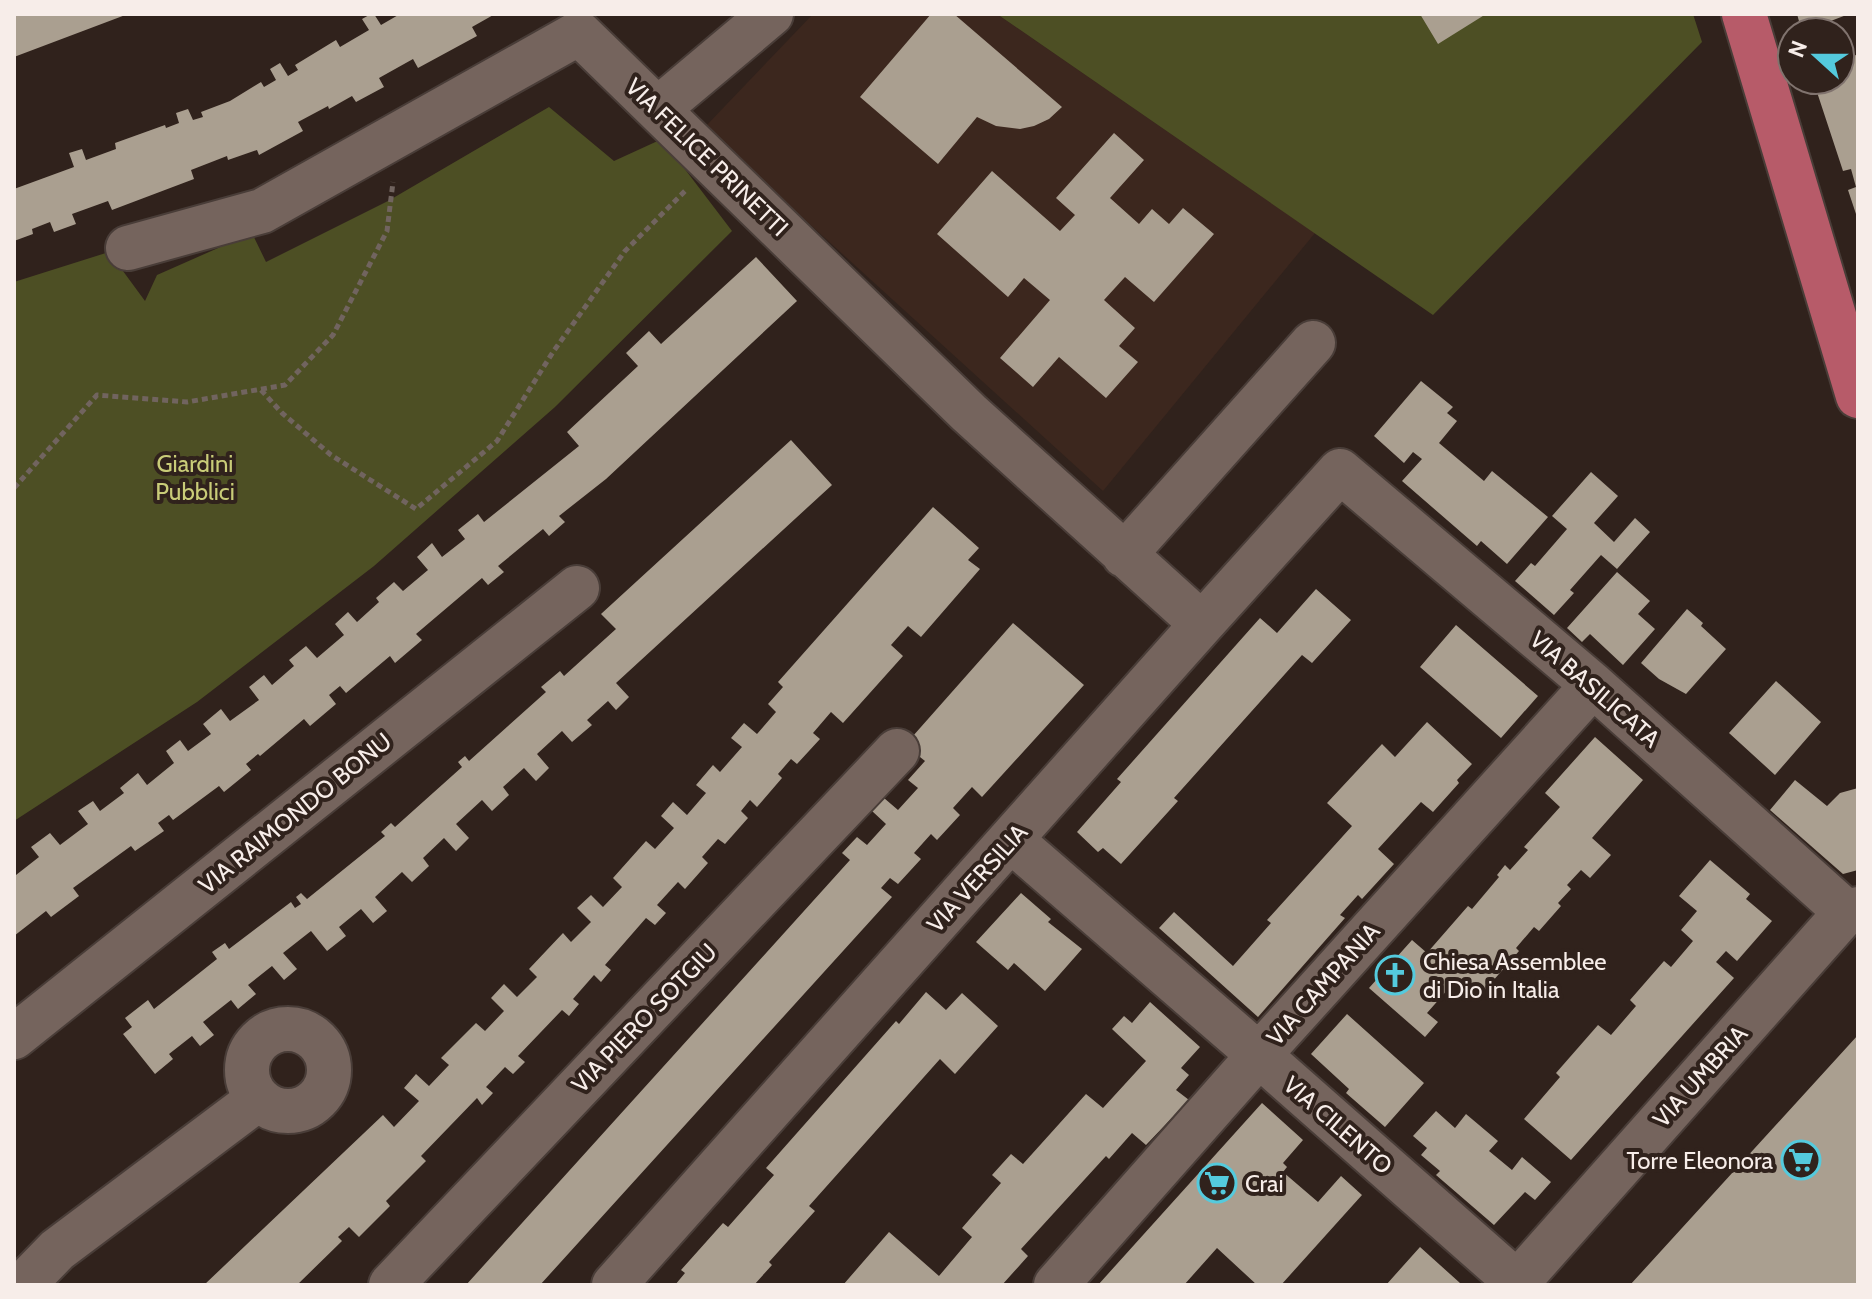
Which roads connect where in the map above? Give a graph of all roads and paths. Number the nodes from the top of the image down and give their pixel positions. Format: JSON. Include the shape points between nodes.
{"nodes":[{"id":1,"x":771,"y":14,"type":"edge"},
{"id":2,"x":1744,"y":14,"type":"edge"},
{"id":3,"x":658,"y":109,"type":"junction"},
{"id":4,"x":399,"y":133,"type":"junction"},
{"id":5,"x":714,"y":163,"type":"junction"},
{"id":6,"x":128,"y":248,"type":"dead end"},
{"id":7,"x":1313,"y":343,"type":"dead end"},
{"id":8,"x":261,"y":390,"type":"junction"},
{"id":9,"x":1858,"y":396,"type":"edge"},
{"id":10,"x":1340,"y":471,"type":"joint"},
{"id":11,"x":14,"y":488,"type":"edge"},
{"id":12,"x":1124,"y":555,"type":"junction"},
{"id":13,"x":577,"y":588,"type":"dead end"},
{"id":14,"x":1202,"y":624,"type":"junction"},
{"id":15,"x":1593,"y":685,"type":"junction"},
{"id":16,"x":897,"y":751,"type":"dead end"},
{"id":17,"x":1011,"y":840,"type":"junction"},
{"id":18,"x":1852,"y":910,"type":"edge"},
{"id":19,"x":14,"y":1037,"type":"edge"},
{"id":20,"x":1259,"y":1055,"type":"junction"},
{"id":21,"x":258,"y":1099,"type":"dead end"},
{"id":22,"x":1517,"y":1284,"type":"edge"},
{"id":23,"x":23,"y":1285,"type":"edge"},
{"id":24,"x":391,"y":1285,"type":"edge"},
{"id":25,"x":614,"y":1285,"type":"edge"},
{"id":26,"x":1056,"y":1285,"type":"edge"}],
"edges":[{"from":1,"to":3,"type":"street"},
{"from":2,"to":9,"type":"main road"},
{"from":3,"to":4,"type":"street","name":"VIA FELICE PRINETTI","via":[[579,33]]},
{"from":3,"to":5,"type":"street","name":"VIA FELICE PRINETTI"},
{"from":4,"to":6,"type":"street","name":"VIA FELICE PRINETTI","via":[[262,211]]},
{"from":4,"to":8,"type":"path","via":[[387,231],[333,335],[285,385]]},
{"from":5,"to":8,"type":"path","via":[[625,251],[497,441],[416,509],[331,455]]},
{"from":5,"to":12,"type":"street","name":"VIA FELICE PRINETTI","via":[[969,413]]},
{"from":7,"to":12,"type":"street"},
{"from":8,"to":11,"type":"path","via":[[187,402],[97,395]]},
{"from":10,"to":14,"type":"street","name":"VIA VERSILIA"},
{"from":10,"to":15,"type":"street","name":"VIA BASILICATA"},
{"from":12,"to":14,"type":"street","name":"VIA FELICE PRINETTI"},
{"from":13,"to":19,"type":"street","name":"VIA RAIMONDO BONU"},
{"from":14,"to":17,"type":"street","name":"VIA VERSILIA"},
{"from":15,"to":18,"type":"street","name":"VIA BASILICATA"},
{"from":15,"to":20,"type":"street","name":"VIA CAMPANIA"},
{"from":16,"to":24,"type":"street","name":"VIA PIERO SOTGIU"},
{"from":17,"to":20,"type":"street","name":"VIA CILENTO"},
{"from":17,"to":25,"type":"street","name":"VIA VERSILIA"},
{"from":18,"to":22,"type":"street","name":"VIA UMBRIA"},
{"from":20,"to":22,"type":"street","name":"VIA CILENTO"},
{"from":20,"to":26,"type":"street","name":"VIA CAMPANIA"},
{"from":21,"to":23,"type":"street","via":[[57,1250]]}]}
